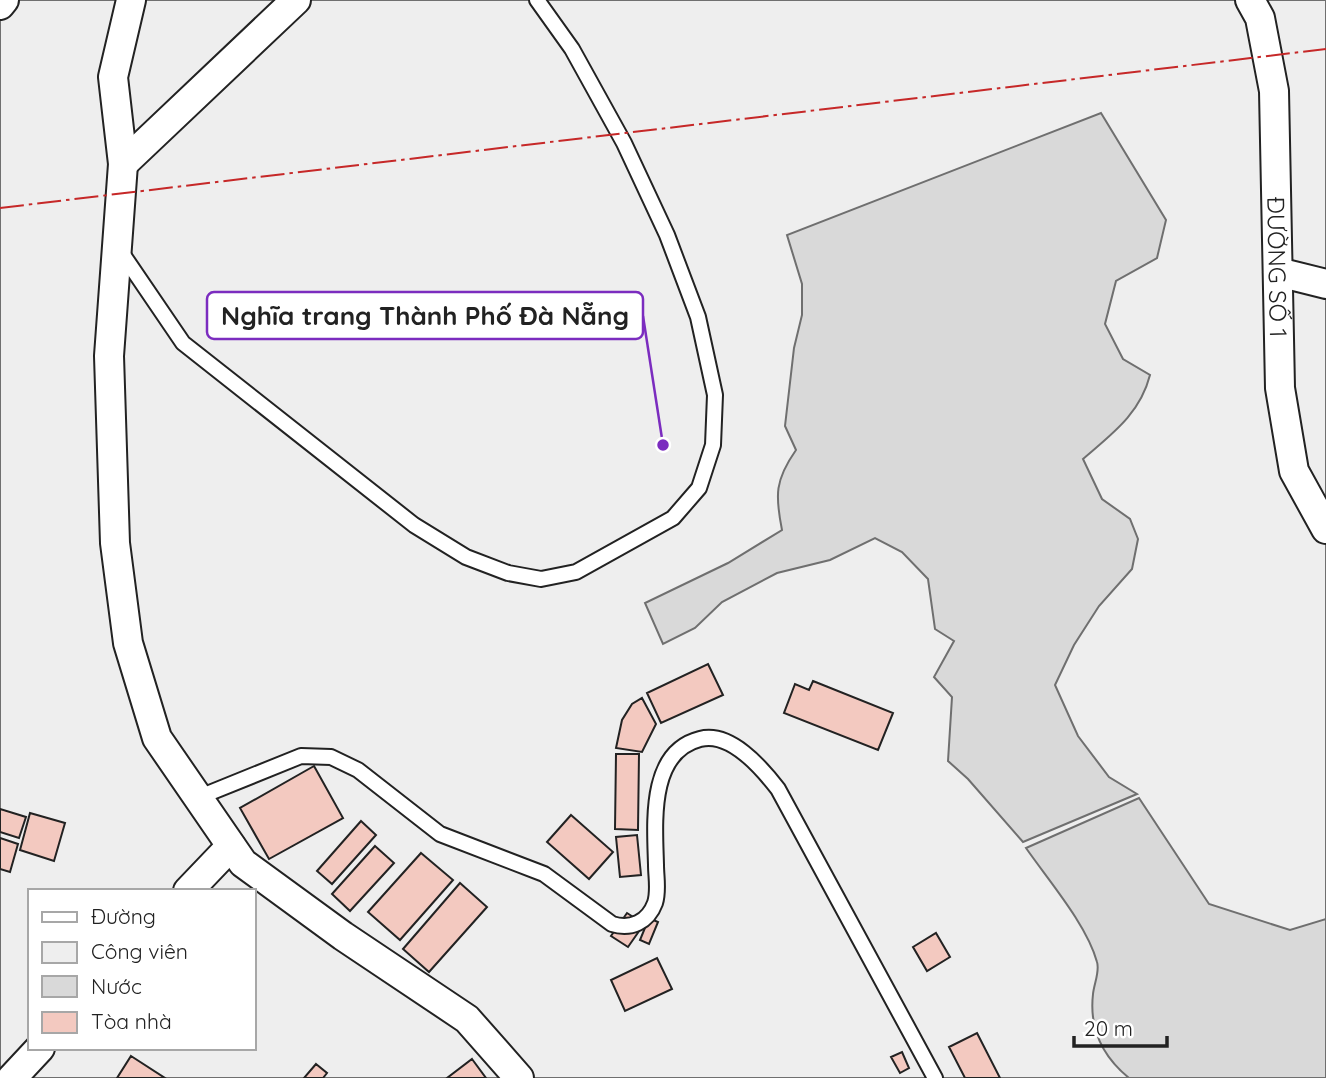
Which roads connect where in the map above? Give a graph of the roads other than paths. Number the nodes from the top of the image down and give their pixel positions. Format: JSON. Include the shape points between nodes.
{"nodes":[{"id":1,"x":4,"y":0,"type":"edge"},
{"id":2,"x":131,"y":0,"type":"edge"},
{"id":3,"x":296,"y":0,"type":"edge"},
{"id":4,"x":537,"y":0,"type":"edge"},
{"id":5,"x":1250,"y":0,"type":"edge"},
{"id":6,"x":0,"y":5,"type":"edge"},
{"id":7,"x":122,"y":164,"type":"junction"},
{"id":8,"x":117,"y":246,"type":"junction"},
{"id":9,"x":1278,"y":272,"type":"junction"},
{"id":10,"x":1326,"y":284,"type":"edge"},
{"id":11,"x":1326,"y":529,"type":"edge"},
{"id":12,"x":197,"y":798,"type":"junction"},
{"id":13,"x":230,"y":846,"type":"junction"},
{"id":14,"x":190,"y":889,"type":"edge"},
{"id":15,"x":38,"y":1050,"type":"edge"},
{"id":16,"x":12,"y":1078,"type":"edge"},
{"id":17,"x":519,"y":1078,"type":"edge"},
{"id":18,"x":935,"y":1078,"type":"edge"}],
"edges":[{"from":1,"to":6,"type":"street"},
{"from":2,"to":7,"type":"street","via":[[113,77]]},
{"from":3,"to":7,"type":"street"},
{"from":4,"to":8,"type":"lane","via":[[572,49],[624,143],[667,235],[698,317],[715,394],[713,445],[699,488],[673,518],[576,572],[541,579],[508,573],[466,557],[414,525],[183,343]]},
{"from":5,"to":9,"type":"street","name":"ĐƯỜNG SỐ 1","via":[[1260,18],[1274,91]]},
{"from":7,"to":8,"type":"street"},
{"from":8,"to":12,"type":"street","via":[[109,370],[115,543],[128,643],[157,738]]},
{"from":9,"to":10,"type":"street"},
{"from":9,"to":11,"type":"street","name":"ĐƯỜNG SỐ 1","via":[[1280,388],[1294,471]]},
{"from":12,"to":13,"type":"street"},
{"from":12,"to":18,"type":"lane","via":[[290,760],[331,757],[358,770],[440,834],[544,874],[623,927],[648,916],[657,895],[656,813],[670,759],[692,741],[706,737],[721,740],[753,760],[778,789]]},
{"from":13,"to":14,"type":"street"},
{"from":13,"to":17,"type":"street","via":[[243,863],[467,1019]]},
{"from":15,"to":16,"type":"street"}]}
